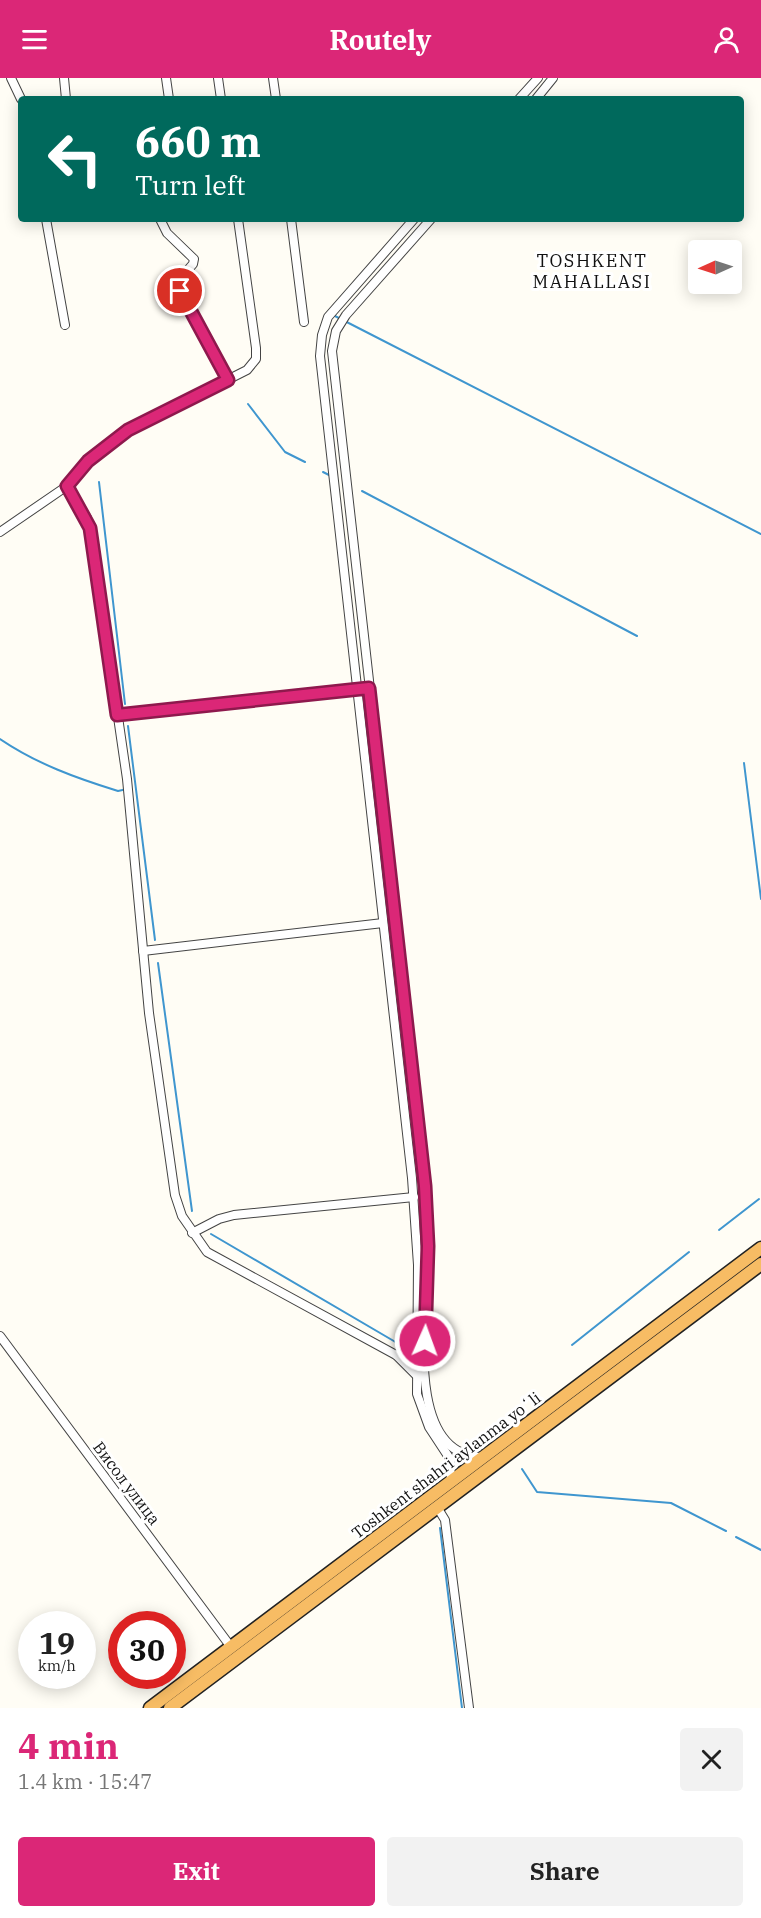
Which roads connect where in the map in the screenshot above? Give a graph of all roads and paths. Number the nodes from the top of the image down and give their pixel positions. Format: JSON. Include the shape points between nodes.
{"nodes":[{"id":1,"x":11,"y":78,"type":"edge"},
{"id":2,"x":64,"y":78,"type":"edge"},
{"id":3,"x":166,"y":78,"type":"edge"},
{"id":4,"x":218,"y":78,"type":"edge"},
{"id":5,"x":273,"y":78,"type":"edge"},
{"id":6,"x":538,"y":78,"type":"edge"},
{"id":7,"x":553,"y":78,"type":"edge"},
{"id":8,"x":20,"y":96,"type":"edge"},
{"id":9,"x":66,"y":96,"type":"edge"},
{"id":10,"x":169,"y":96,"type":"edge"},
{"id":11,"x":221,"y":96,"type":"edge"},
{"id":12,"x":276,"y":96,"type":"edge"},
{"id":13,"x":522,"y":96,"type":"edge"},
{"id":14,"x":538,"y":96,"type":"edge"},
{"id":15,"x":47,"y":222,"type":"edge"},
{"id":16,"x":162,"y":222,"type":"edge"},
{"id":17,"x":238,"y":222,"type":"edge"},
{"id":18,"x":291,"y":222,"type":"edge"},
{"id":19,"x":411,"y":222,"type":"edge"},
{"id":20,"x":428,"y":222,"type":"edge"},
{"id":21,"x":304,"y":322,"type":"dead end"},
{"id":22,"x":65,"y":325,"type":"dead end"},
{"id":23,"x":320,"y":351,"type":"junction"},
{"id":24,"x":332,"y":351,"type":"junction"},
{"id":25,"x":228,"y":380,"type":"junction"},
{"id":26,"x":67,"y":486,"type":"junction"},
{"id":27,"x":0,"y":532,"type":"edge"},
{"id":28,"x":369,"y":688,"type":"junction"},
{"id":29,"x":358,"y":689,"type":"junction"},
{"id":30,"x":117,"y":715,"type":"junction"},
{"id":31,"x":383,"y":923,"type":"junction"},
{"id":32,"x":143,"y":951,"type":"junction"},
{"id":33,"x":407,"y":1021,"type":"junction"},
{"id":34,"x":395,"y":1022,"type":"junction"},
{"id":35,"x":414,"y":1197,"type":"junction"},
{"id":36,"x":192,"y":1233,"type":"junction"},
{"id":37,"x":761,"y":1248,"type":"edge"},
{"id":38,"x":761,"y":1264,"type":"edge"},
{"id":39,"x":651,"y":1331,"type":"junction"},
{"id":40,"x":0,"y":1336,"type":"edge"},
{"id":41,"x":659,"y":1341,"type":"junction"},
{"id":42,"x":418,"y":1344,"type":"junction"},
{"id":43,"x":396,"y":1354,"type":"junction"},
{"id":44,"x":416,"y":1375,"type":"junction"},
{"id":45,"x":484,"y":1457,"type":"junction"},
{"id":46,"x":451,"y":1482,"type":"junction"},
{"id":47,"x":437,"y":1507,"type":"junction"},
{"id":48,"x":231,"y":1647,"type":"junction"},
{"id":49,"x":150,"y":1708,"type":"edge"},
{"id":50,"x":170,"y":1708,"type":"edge"},
{"id":51,"x":469,"y":1708,"type":"edge"}],
"edges":[{"from":1,"to":8,"type":"street"},
{"from":2,"to":9,"type":"street"},
{"from":3,"to":10,"type":"street"},
{"from":4,"to":11,"type":"street"},
{"from":5,"to":12,"type":"street"},
{"from":6,"to":13,"type":"street"},
{"from":7,"to":14,"type":"street"},
{"from":15,"to":22,"type":"street"},
{"from":16,"to":25,"type":"street","via":[[167,233],[194,259],[179,280],[180,291]]},
{"from":17,"to":25,"type":"street","via":[[256,359],[247,370]]},
{"from":18,"to":21,"type":"street"},
{"from":19,"to":23,"type":"street","via":[[328,317]]},
{"from":20,"to":24,"type":"street","via":[[340,323]]},
{"from":23,"to":24,"type":"street"},
{"from":23,"to":29,"type":"street"},
{"from":24,"to":28,"type":"street"},
{"from":25,"to":26,"type":"street","via":[[128,430],[88,461]]},
{"from":26,"to":27,"type":"street"},
{"from":26,"to":30,"type":"street","via":[[90,528]]},
{"from":28,"to":29,"type":"street"},
{"from":28,"to":33,"type":"street"},
{"from":29,"to":30,"type":"street"},
{"from":29,"to":31,"type":"street"},
{"from":30,"to":32,"type":"street"},
{"from":31,"to":32,"type":"street"},
{"from":31,"to":34,"type":"street"},
{"from":32,"to":36,"type":"street","via":[[175,1195]]},
{"from":33,"to":34,"type":"street"},
{"from":33,"to":45,"type":"street","via":[[427,1220],[423,1375],[426,1396],[438,1428],[451,1446],[464,1455]]},
{"from":34,"to":35,"type":"street"},
{"from":35,"to":36,"type":"street","via":[[234,1215]]},
{"from":35,"to":42,"type":"street"},
{"from":36,"to":43,"type":"street","via":[[207,1252]]},
{"from":37,"to":39,"type":"highway","name":"Toshkent shahri aylanma yoʻli"},
{"from":38,"to":41,"type":"highway","name":"Toshkent shahri aylanma yoʻli"},
{"from":39,"to":41,"type":"highway"},
{"from":39,"to":45,"type":"highway","name":"Toshkent shahri aylanma yoʻli"},
{"from":40,"to":48,"type":"street","name":"Висол улица"},
{"from":41,"to":47,"type":"highway","name":"Toshkent shahri aylanma yoʻli"},
{"from":42,"to":43,"type":"street"},
{"from":42,"to":44,"type":"street"},
{"from":43,"to":44,"type":"street"},
{"from":44,"to":46,"type":"street","via":[[424,1418],[450,1458]]},
{"from":45,"to":46,"type":"highway","name":"Toshkent shahri aylanma yoʻli"},
{"from":46,"to":48,"type":"highway","name":"Toshkent shahri aylanma yoʻli"},
{"from":47,"to":50,"type":"highway","name":"Toshkent shahri aylanma yoʻli"},
{"from":47,"to":51,"type":"street","via":[[445,1520]]},
{"from":48,"to":49,"type":"highway","name":"Toshkent shahri aylanma yoʻli"}]}
